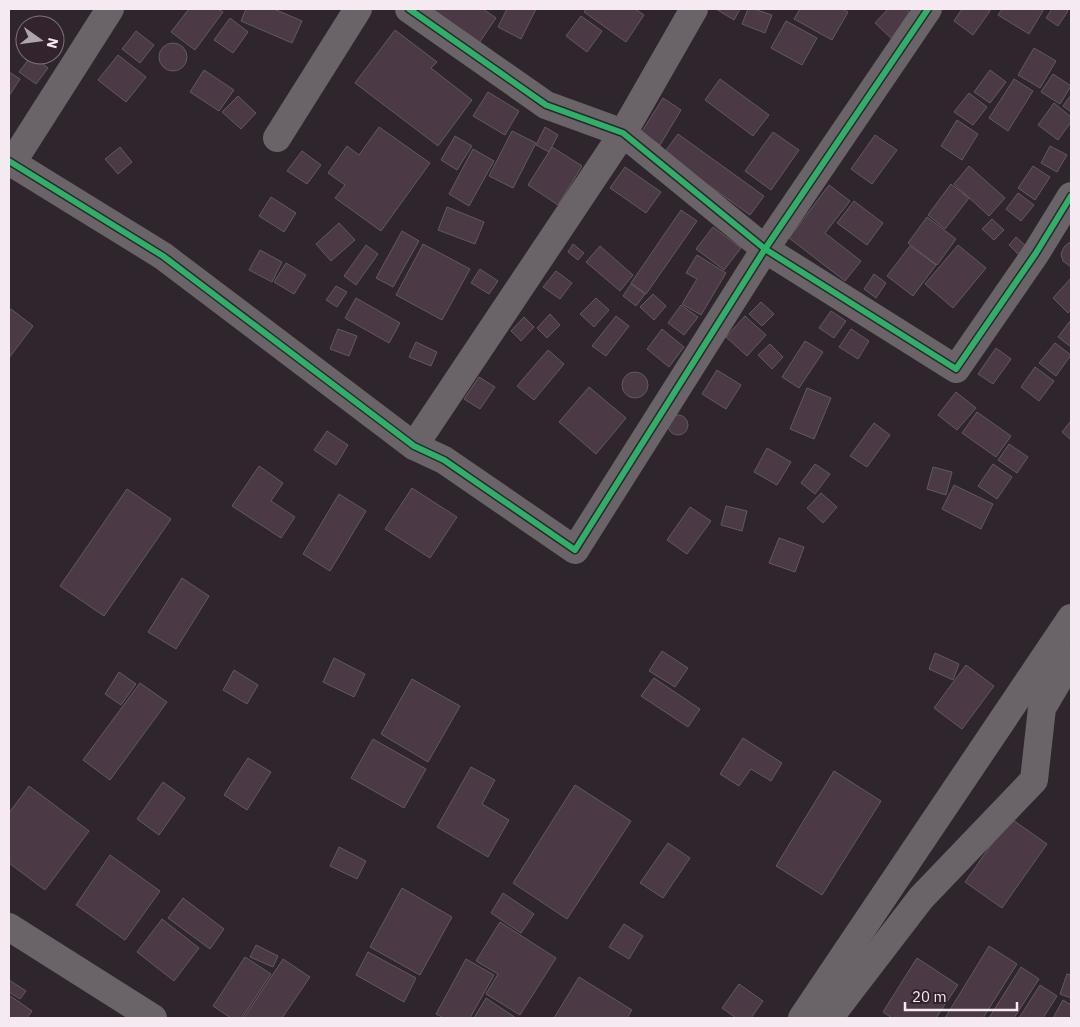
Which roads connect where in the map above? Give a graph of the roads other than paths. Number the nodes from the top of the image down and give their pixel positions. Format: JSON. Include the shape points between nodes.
{"nodes":[{"id":1,"x":110,"y":9,"type":"edge"},
{"id":2,"x":358,"y":9,"type":"edge"},
{"id":3,"x":409,"y":9,"type":"edge"},
{"id":4,"x":694,"y":9,"type":"edge"},
{"id":5,"x":928,"y":9,"type":"edge"},
{"id":6,"x":623,"y":133,"type":"junction"},
{"id":7,"x":278,"y":138,"type":"dead end"},
{"id":8,"x":11,"y":162,"type":"edge"},
{"id":9,"x":1071,"y":196,"type":"edge"},
{"id":10,"x":765,"y":249,"type":"junction"},
{"id":11,"x":414,"y":446,"type":"junction"},
{"id":12,"x":1071,"y":618,"type":"edge"},
{"id":13,"x":1071,"y":659,"type":"edge"},
{"id":14,"x":9,"y":927,"type":"edge"},
{"id":15,"x":152,"y":1018,"type":"edge"},
{"id":16,"x":802,"y":1018,"type":"edge"},
{"id":17,"x":829,"y":1018,"type":"edge"}],
"edges":[{"from":1,"to":8,"type":"street"},
{"from":2,"to":7,"type":"street"},
{"from":3,"to":6,"type":"street","via":[[546,105]]},
{"from":4,"to":6,"type":"street"},
{"from":5,"to":10,"type":"street"},
{"from":6,"to":10,"type":"street"},
{"from":6,"to":11,"type":"street"},
{"from":8,"to":11,"type":"street","via":[[163,256]]},
{"from":9,"to":10,"type":"street","via":[[956,369]]},
{"from":10,"to":11,"type":"street","via":[[575,550],[444,460]]},
{"from":12,"to":16,"type":"street"},
{"from":13,"to":17,"type":"street","via":[[1042,708],[1034,780],[921,898]]},
{"from":14,"to":15,"type":"street"}]}
